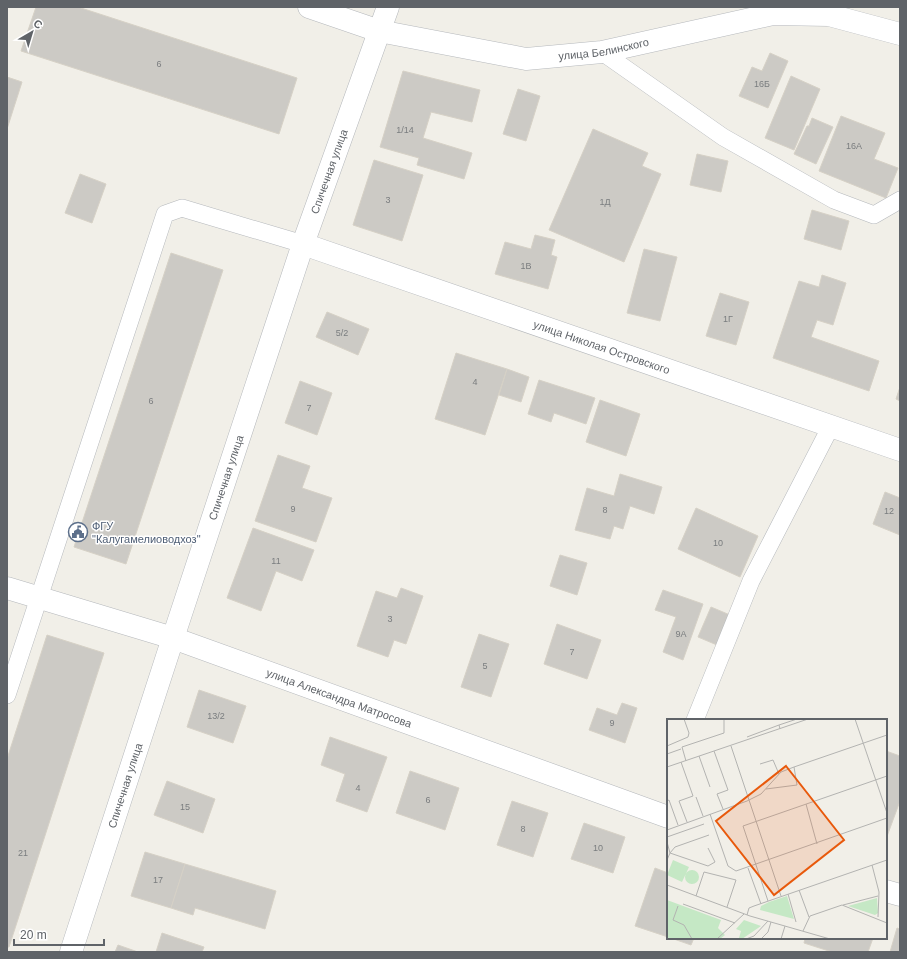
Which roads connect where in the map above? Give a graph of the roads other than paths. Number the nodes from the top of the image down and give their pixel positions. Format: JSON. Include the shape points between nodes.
{"nodes":[{"id":1,"x":309,"y":7,"type":"edge"},
{"id":2,"x":388,"y":7,"type":"edge"},
{"id":3,"x":805,"y":11,"type":"edge"},
{"id":4,"x":379,"y":31,"type":"junction"},
{"id":5,"x":900,"y":34,"type":"edge"},
{"id":6,"x":602,"y":52,"type":"junction"},
{"id":7,"x":900,"y":200,"type":"edge"},
{"id":8,"x":302,"y":244,"type":"junction"},
{"id":9,"x":831,"y":426,"type":"junction"},
{"id":10,"x":900,"y":450,"type":"edge"},
{"id":11,"x":7,"y":588,"type":"edge"},
{"id":12,"x":39,"y":597,"type":"junction"},
{"id":13,"x":173,"y":638,"type":"junction"},
{"id":14,"x":7,"y":694,"type":"edge"},
{"id":15,"x":695,"y":719,"type":"edge"},
{"id":16,"x":667,"y":813,"type":"edge"},
{"id":17,"x":887,"y":891,"type":"edge"},
{"id":18,"x":900,"y":896,"type":"edge"},
{"id":19,"x":71,"y":952,"type":"edge"}],
"edges":[{"from":1,"to":4,"type":"street","name":"улица Белинского"},
{"from":2,"to":4,"type":"street","name":"Спичечная улица"},
{"from":3,"to":5,"type":"street","name":"улица Белинского"},
{"from":3,"to":6,"type":"street","name":"улица Белинского","via":[[773,14]]},
{"from":4,"to":6,"type":"street","name":"улица Белинского","via":[[526,59]]},
{"from":4,"to":8,"type":"street","name":"Спичечная улица"},
{"from":6,"to":7,"type":"lane","via":[[723,137],[834,200],[874,215]]},
{"from":8,"to":9,"type":"street","name":"улица Николая Островского"},
{"from":8,"to":12,"type":"lane","via":[[182,208],[165,214]]},
{"from":8,"to":13,"type":"street","name":"Спичечная улица"},
{"from":9,"to":10,"type":"street","name":"улица Николая Островского"},
{"from":9,"to":15,"type":"lane","via":[[751,581]]},
{"from":11,"to":12,"type":"street","name":"улица Александра Матросова"},
{"from":12,"to":13,"type":"street","name":"улица Александра Матросова"},
{"from":12,"to":14,"type":"lane"},
{"from":13,"to":16,"type":"street","name":"улица Александра Матросова"},
{"from":13,"to":19,"type":"street","name":"Спичечная улица"},
{"from":17,"to":18,"type":"street"}]}
